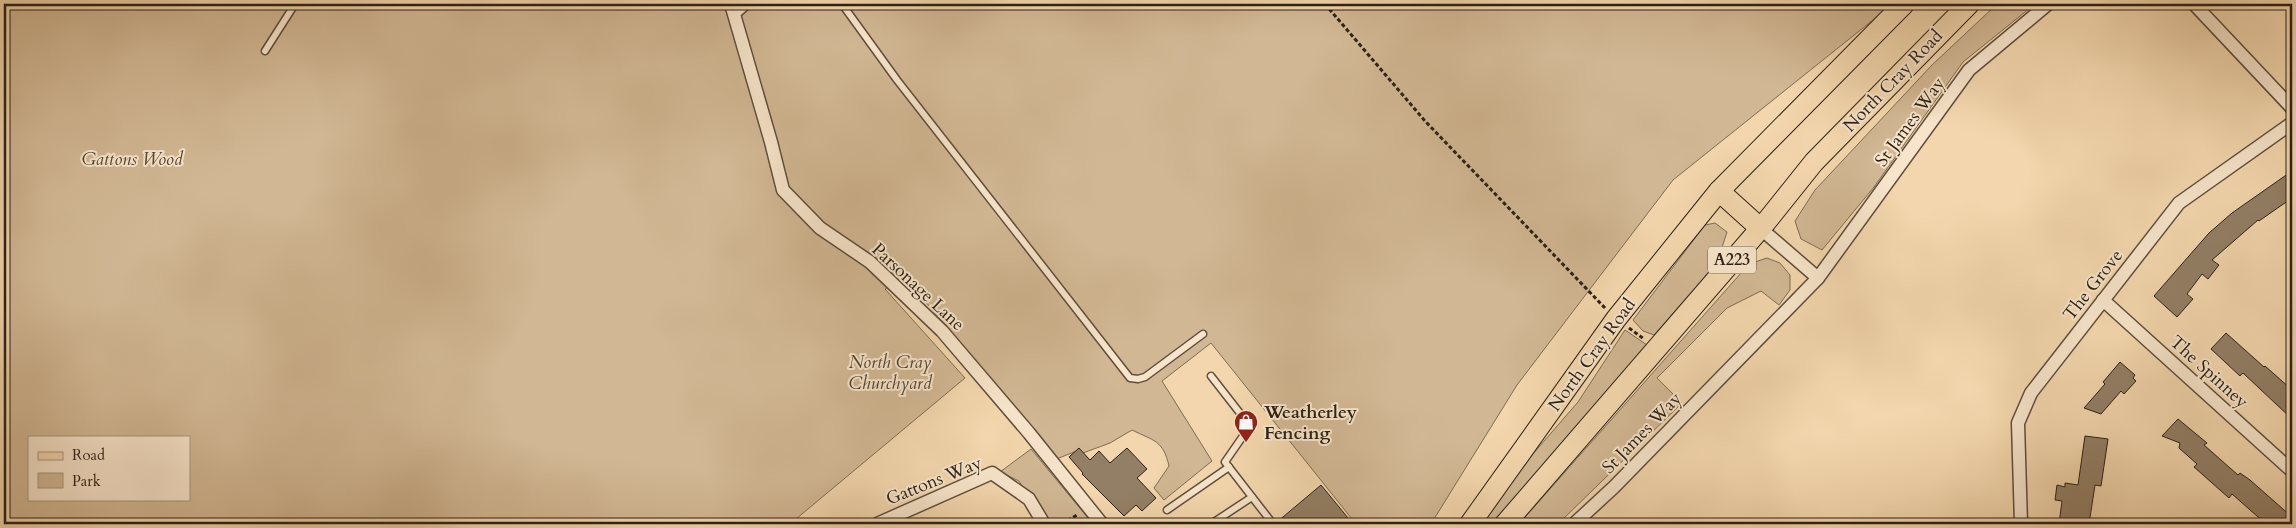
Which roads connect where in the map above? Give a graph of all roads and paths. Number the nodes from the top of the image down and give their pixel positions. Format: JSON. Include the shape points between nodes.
{"nodes":[{"id":1,"x":295,"y":4,"type":"edge"},
{"id":2,"x":749,"y":4,"type":"edge"},
{"id":3,"x":842,"y":4,"type":"edge"},
{"id":4,"x":1325,"y":4,"type":"edge"},
{"id":5,"x":1904,"y":4,"type":"edge"},
{"id":6,"x":1969,"y":4,"type":"edge"},
{"id":7,"x":2048,"y":4,"type":"edge"},
{"id":8,"x":2194,"y":4,"type":"edge"},
{"id":9,"x":732,"y":10,"type":"edge"},
{"id":10,"x":265,"y":51,"type":"dead end"},
{"id":11,"x":2292,"y":108,"type":"edge"},
{"id":12,"x":2292,"y":123,"type":"edge"},
{"id":13,"x":1720,"y":191,"type":"junction"},
{"id":14,"x":1760,"y":228,"type":"junction"},
{"id":15,"x":1818,"y":278,"type":"junction"},
{"id":16,"x":2103,"y":300,"type":"junction"},
{"id":17,"x":1616,"y":319,"type":"junction"},
{"id":18,"x":1203,"y":334,"type":"dead end"},
{"id":19,"x":1657,"y":347,"type":"junction"},
{"id":20,"x":1212,"y":376,"type":"dead end"},
{"id":21,"x":1229,"y":467,"type":"junction"},
{"id":22,"x":2292,"y":471,"type":"edge"},
{"id":23,"x":1252,"y":497,"type":"junction"},
{"id":24,"x":1087,"y":506,"type":"junction"},
{"id":25,"x":1167,"y":510,"type":"dead end"},
{"id":26,"x":877,"y":524,"type":"edge"},
{"id":27,"x":1044,"y":524,"type":"edge"},
{"id":28,"x":1062,"y":524,"type":"edge"},
{"id":29,"x":1102,"y":524,"type":"edge"},
{"id":30,"x":1211,"y":524,"type":"edge"},
{"id":31,"x":1273,"y":524,"type":"edge"},
{"id":32,"x":1470,"y":524,"type":"edge"},
{"id":33,"x":1505,"y":524,"type":"edge"},
{"id":34,"x":1574,"y":524,"type":"edge"},
{"id":35,"x":2021,"y":524,"type":"edge"}],
"edges":[{"from":1,"to":10,"type":"lane"},
{"from":2,"to":9,"type":"lane"},
{"from":3,"to":18,"type":"lane","via":[[903,88],[1130,378],[1145,377]]},
{"from":4,"to":17,"type":"path","via":[[1424,121]]},
{"from":5,"to":13,"type":"main road","name":"North Cray Road"},
{"from":6,"to":14,"type":"main road","name":"North Cray Road","number":"A223","via":[[1814,162]]},
{"from":7,"to":15,"type":"street","name":"St James Way","via":[[1969,70]]},
{"from":8,"to":11,"type":"street"},
{"from":9,"to":24,"type":"street","name":"Parsonage Lane","via":[[782,190],[820,228],[870,262],[942,331],[1030,433]]},
{"from":12,"to":16,"type":"street","name":"The Grove","via":[[2179,203]]},
{"from":13,"to":14,"type":"main road","number":"A223"},
{"from":13,"to":17,"type":"main road","name":"North Cray Road"},
{"from":14,"to":15,"type":"street"},
{"from":14,"to":19,"type":"main road","name":"North Cray Road","number":"A223"},
{"from":15,"to":34,"type":"street","name":"St James Way"},
{"from":16,"to":22,"type":"street","name":"The Spinney"},
{"from":16,"to":35,"type":"street","name":"The Grove","via":[[2031,393],[2018,423]]},
{"from":17,"to":19,"type":"path"},
{"from":17,"to":32,"type":"main road","name":"North Cray Road"},
{"from":19,"to":33,"type":"main road","name":"North Cray Road","number":"A223"},
{"from":20,"to":21,"type":"lane","via":[[1250,426],[1225,462]]},
{"from":21,"to":23,"type":"lane"},
{"from":21,"to":25,"type":"lane"},
{"from":23,"to":30,"type":"lane"},
{"from":23,"to":31,"type":"lane"},
{"from":24,"to":28,"type":"path"},
{"from":24,"to":29,"type":"street","name":"Parsonage Lane"},
{"from":26,"to":27,"type":"street","name":"Gattons Way","via":[[992,473],[1029,499]]}]}
